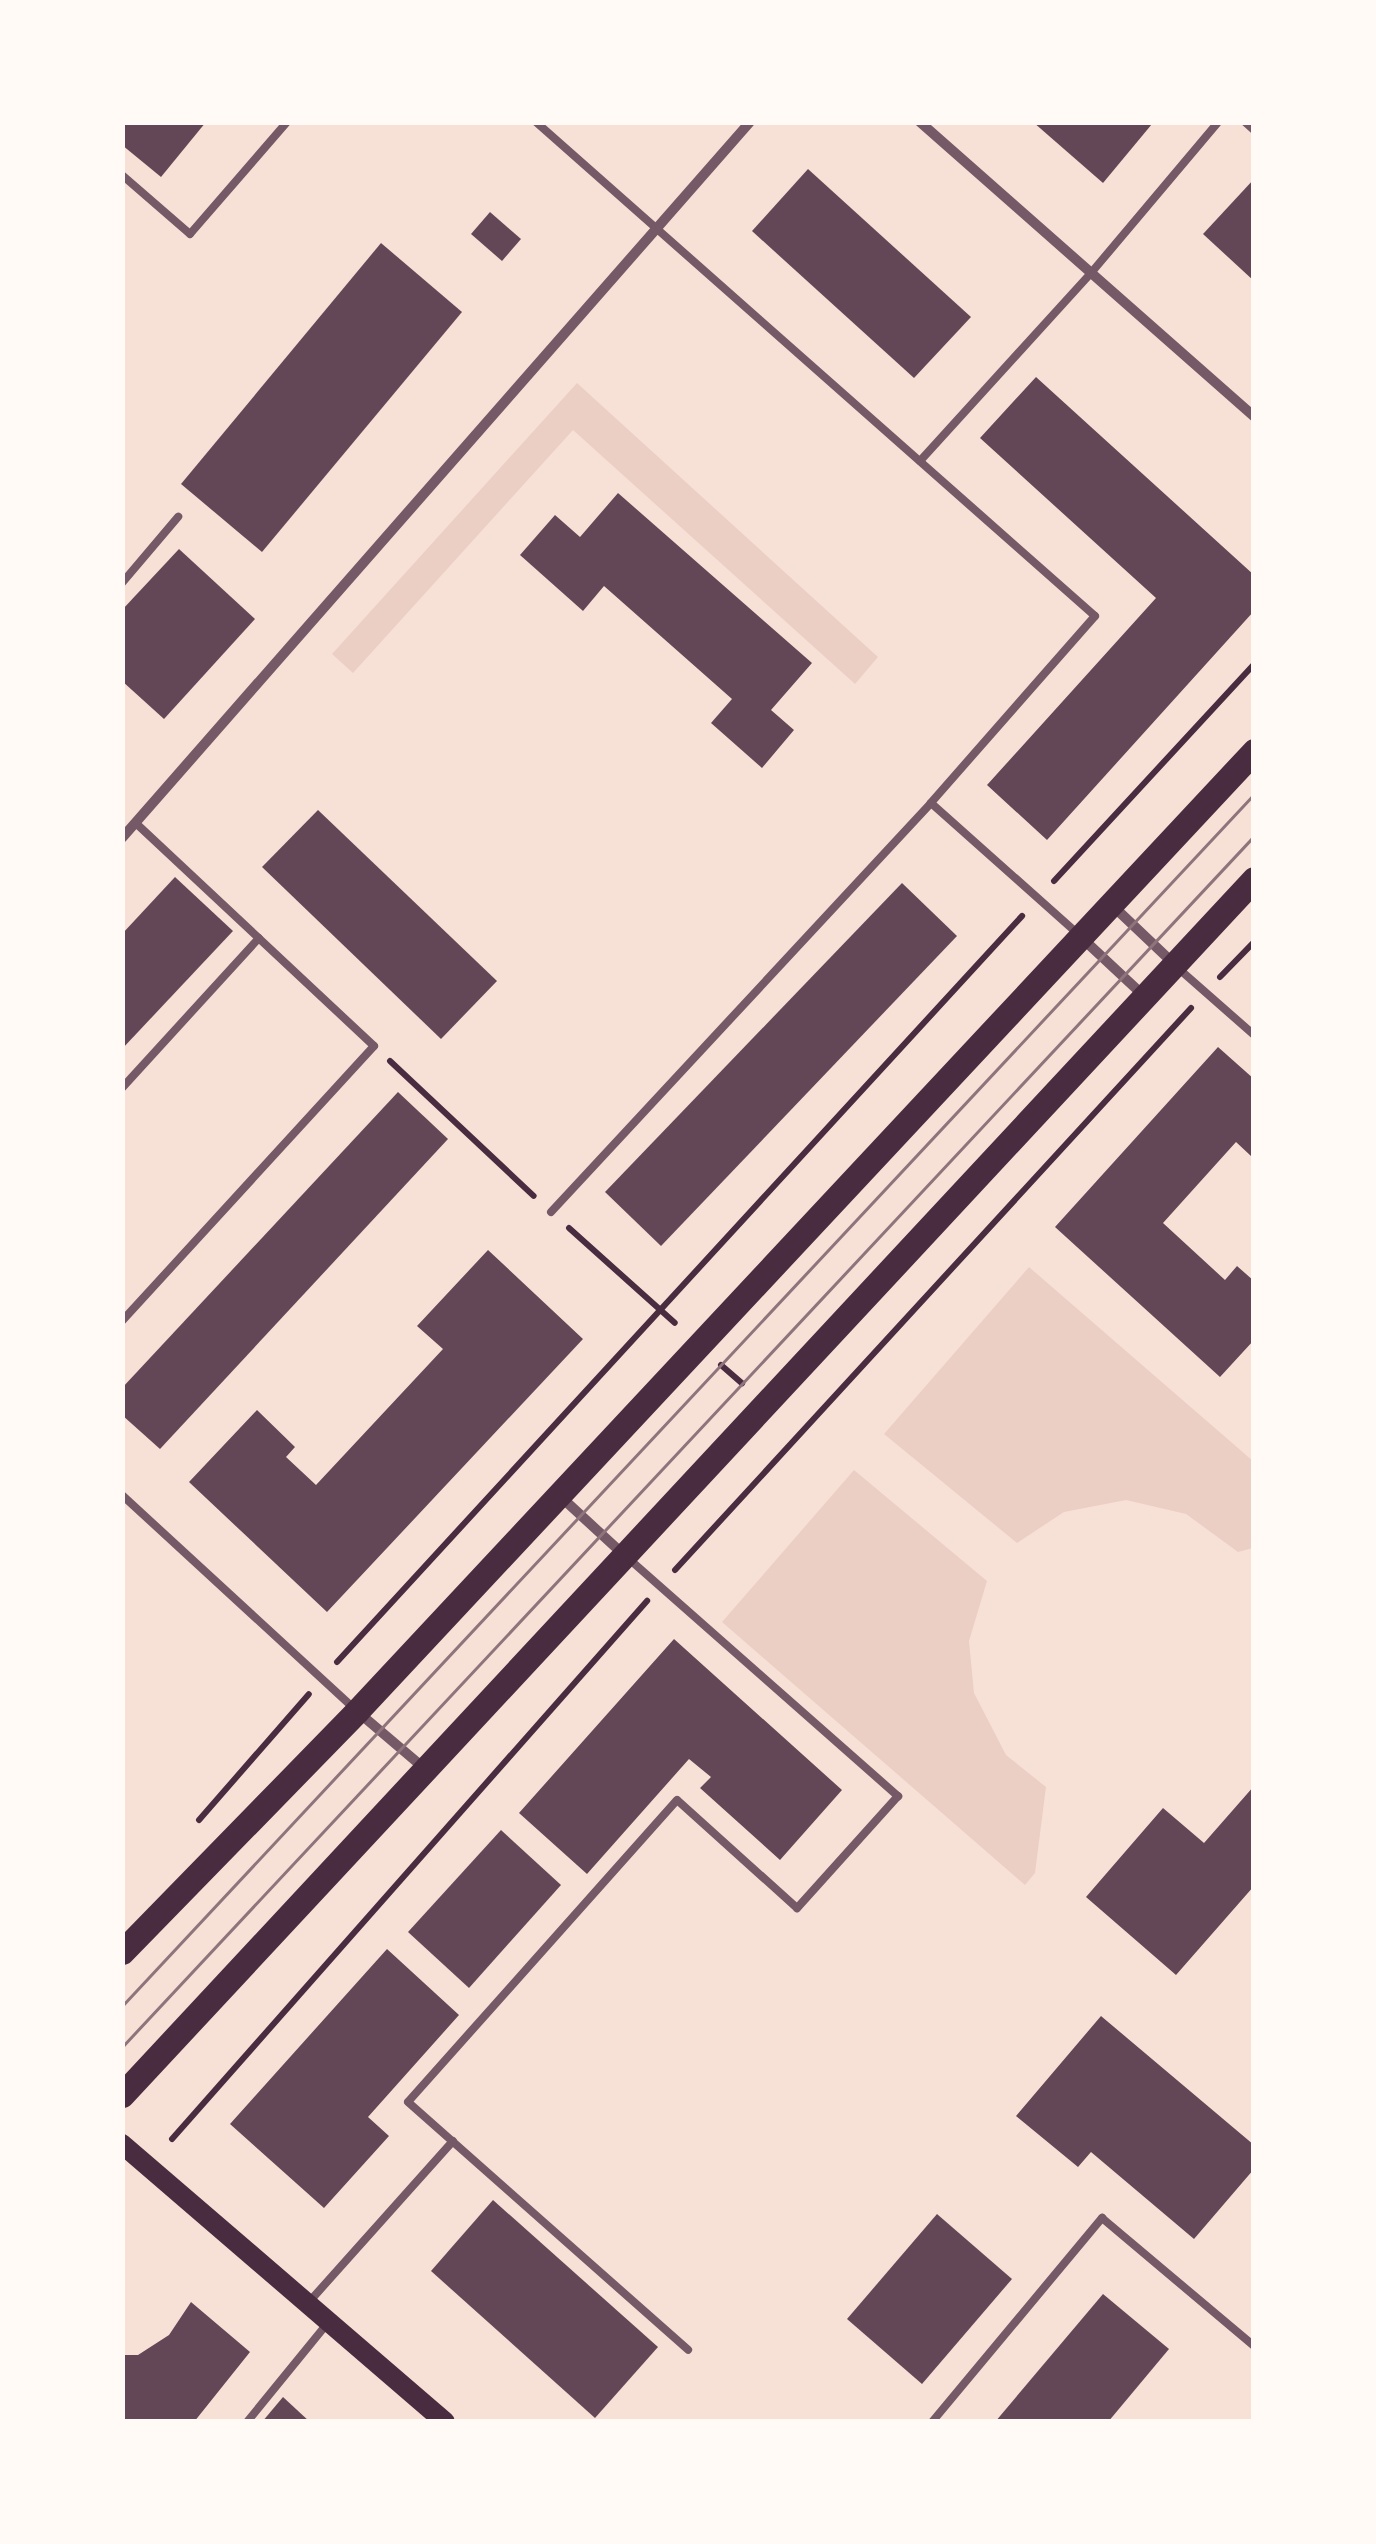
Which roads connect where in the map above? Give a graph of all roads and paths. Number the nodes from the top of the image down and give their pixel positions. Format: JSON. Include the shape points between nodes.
{"nodes":[{"id":1,"x":287,"y":122,"type":"edge"},
{"id":2,"x":536,"y":122,"type":"edge"},
{"id":3,"x":750,"y":122,"type":"edge"},
{"id":4,"x":920,"y":122,"type":"edge"},
{"id":5,"x":1218,"y":122,"type":"edge"},
{"id":6,"x":1245,"y":122,"type":"edge"},
{"id":7,"x":1254,"y":130,"type":"edge"},
{"id":8,"x":122,"y":175,"type":"edge"},
{"id":9,"x":658,"y":228,"type":"junction"},
{"id":10,"x":1091,"y":273,"type":"junction"},
{"id":11,"x":1254,"y":416,"type":"edge"},
{"id":12,"x":920,"y":460,"type":"junction"},
{"id":13,"x":178,"y":517,"type":"dead end"},
{"id":14,"x":122,"y":584,"type":"edge"},
{"id":15,"x":1254,"y":664,"type":"edge"},
{"id":16,"x":1254,"y":751,"type":"edge"},
{"id":17,"x":931,"y":803,"type":"junction"},
{"id":18,"x":136,"y":823,"type":"junction"},
{"id":19,"x":122,"y":838,"type":"edge"},
{"id":20,"x":1254,"y":879,"type":"edge"},
{"id":21,"x":1038,"y":899,"type":"junction"},
{"id":22,"x":1113,"y":906,"type":"junction"},
{"id":23,"x":259,"y":938,"type":"junction"},
{"id":24,"x":1083,"y":938,"type":"junction"},
{"id":25,"x":1254,"y":942,"type":"edge"},
{"id":26,"x":1174,"y":964,"type":"junction"},
{"id":27,"x":1205,"y":993,"type":"junction"},
{"id":28,"x":1144,"y":996,"type":"junction"},
{"id":29,"x":1254,"y":1036,"type":"edge"},
{"id":30,"x":374,"y":1046,"type":"junction"},
{"id":31,"x":122,"y":1088,"type":"edge"},
{"id":32,"x":551,"y":1212,"type":"joint"},
{"id":33,"x":122,"y":1321,"type":"edge"},
{"id":34,"x":122,"y":1494,"type":"edge"},
{"id":35,"x":560,"y":1496,"type":"junction"},
{"id":36,"x":626,"y":1556,"type":"junction"},
{"id":37,"x":659,"y":1588,"type":"junction"},
{"id":38,"x":323,"y":1678,"type":"junction"},
{"id":39,"x":357,"y":1711,"type":"junction"},
{"id":40,"x":426,"y":1771,"type":"junction"},
{"id":41,"x":198,"y":1822,"type":"dead end"},
{"id":42,"x":122,"y":1952,"type":"edge"},
{"id":43,"x":122,"y":2096,"type":"edge"},
{"id":44,"x":172,"y":2139,"type":"dead end"},
{"id":45,"x":452,"y":2142,"type":"junction"},
{"id":46,"x":122,"y":2144,"type":"edge"},
{"id":47,"x":308,"y":2303,"type":"junction"},
{"id":48,"x":329,"y":2322,"type":"junction"},
{"id":49,"x":1254,"y":2346,"type":"edge"},
{"id":50,"x":688,"y":2350,"type":"dead end"},
{"id":51,"x":247,"y":2422,"type":"edge"},
{"id":52,"x":445,"y":2422,"type":"edge"},
{"id":53,"x":932,"y":2422,"type":"edge"}],
"edges":[{"from":1,"to":8,"type":"lane","via":[[190,234]]},
{"from":2,"to":9,"type":"lane"},
{"from":3,"to":9,"type":"street"},
{"from":4,"to":10,"type":"street"},
{"from":5,"to":10,"type":"lane"},
{"from":6,"to":7,"type":"lane"},
{"from":9,"to":12,"type":"lane"},
{"from":9,"to":18,"type":"street"},
{"from":10,"to":11,"type":"street"},
{"from":10,"to":12,"type":"lane"},
{"from":12,"to":17,"type":"lane","via":[[1095,616]]},
{"from":13,"to":14,"type":"lane"},
{"from":15,"to":21,"type":"path"},
{"from":16,"to":22,"type":"main road"},
{"from":17,"to":21,"type":"lane"},
{"from":17,"to":32,"type":"lane"},
{"from":18,"to":19,"type":"street"},
{"from":18,"to":23,"type":"lane"},
{"from":20,"to":26,"type":"main road"},
{"from":21,"to":24,"type":"lane"},
{"from":21,"to":38,"type":"path"},
{"from":22,"to":24,"type":"main road"},
{"from":22,"to":26,"type":"street"},
{"from":23,"to":30,"type":"lane"},
{"from":23,"to":31,"type":"lane"},
{"from":24,"to":28,"type":"street"},
{"from":24,"to":35,"type":"main road"},
{"from":25,"to":27,"type":"path"},
{"from":26,"to":27,"type":"lane"},
{"from":26,"to":28,"type":"main road"},
{"from":27,"to":29,"type":"lane"},
{"from":27,"to":37,"type":"path"},
{"from":28,"to":36,"type":"main road"},
{"from":30,"to":32,"type":"path"},
{"from":30,"to":33,"type":"lane"},
{"from":34,"to":38,"type":"lane"},
{"from":35,"to":36,"type":"street"},
{"from":35,"to":39,"type":"main road"},
{"from":36,"to":37,"type":"lane"},
{"from":36,"to":40,"type":"main road"},
{"from":37,"to":44,"type":"path"},
{"from":37,"to":45,"type":"lane","via":[[898,1796],[797,1908],[676,1800],[408,2102]]},
{"from":38,"to":39,"type":"lane"},
{"from":38,"to":41,"type":"path"},
{"from":39,"to":40,"type":"street"},
{"from":39,"to":42,"type":"main road"},
{"from":40,"to":43,"type":"main road"},
{"from":45,"to":47,"type":"lane"},
{"from":45,"to":50,"type":"lane"},
{"from":46,"to":47,"type":"main road"},
{"from":47,"to":48,"type":"main road"},
{"from":48,"to":51,"type":"lane"},
{"from":48,"to":52,"type":"main road"},
{"from":49,"to":53,"type":"lane","via":[[1102,2218]]}]}
